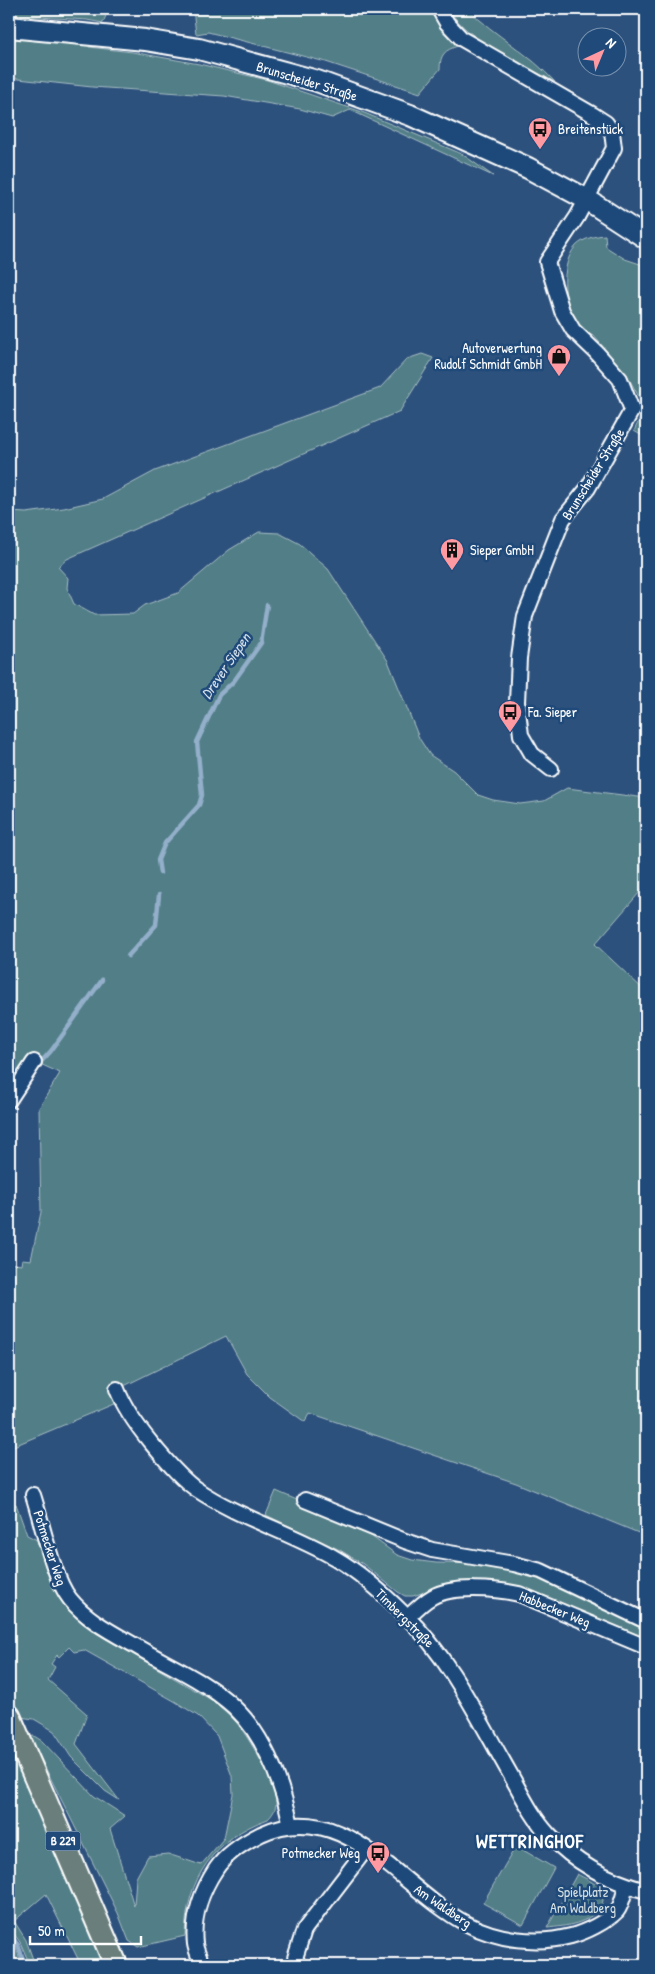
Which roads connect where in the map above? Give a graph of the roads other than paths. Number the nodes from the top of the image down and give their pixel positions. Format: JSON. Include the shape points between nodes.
{"nodes":[{"id":1,"x":439,"y":9,"type":"edge"},
{"id":2,"x":9,"y":27,"type":"edge"},
{"id":3,"x":586,"y":199,"type":"junction"},
{"id":4,"x":646,"y":238,"type":"edge"},
{"id":5,"x":551,"y":769,"type":"dead end"},
{"id":6,"x":34,"y":1062,"type":"dead end"},
{"id":7,"x":9,"y":1100,"type":"edge"},
{"id":8,"x":117,"y":1389,"type":"dead end"},
{"id":9,"x":33,"y":1495,"type":"dead end"},
{"id":10,"x":305,"y":1500,"type":"dead end"},
{"id":11,"x":408,"y":1617,"type":"junction"},
{"id":12,"x":646,"y":1622,"type":"edge"},
{"id":13,"x":646,"y":1647,"type":"edge"},
{"id":14,"x":9,"y":1716,"type":"edge"},
{"id":15,"x":291,"y":1825,"type":"junction"},
{"id":16,"x":366,"y":1849,"type":"junction"},
{"id":17,"x":626,"y":1886,"type":"junction"},
{"id":18,"x":646,"y":1891,"type":"edge"},
{"id":19,"x":116,"y":1965,"type":"edge"},
{"id":20,"x":202,"y":1965,"type":"edge"},
{"id":21,"x":300,"y":1965,"type":"edge"}],
"edges":[{"from":1,"to":3,"type":"street","via":[[447,24],[462,40],[606,123],[612,132],[614,148]]},
{"from":2,"to":3,"type":"main road","name":"Brunscheider Straße","via":[[127,38],[199,49],[317,81],[419,119],[528,168]]},
{"from":3,"to":4,"type":"main road","name":"Brunscheider Straße"},
{"from":3,"to":5,"type":"street","name":"Brunscheider Straße","via":[[547,262],[562,311],[573,330],[620,379],[632,410],[588,488],[563,519],[526,616],[519,658],[517,702],[521,734],[532,754]]},
{"from":6,"to":7,"type":"street"},
{"from":8,"to":11,"type":"street","name":"Timbergstraße","via":[[146,1437],[171,1467],[195,1488],[223,1505],[334,1558],[361,1575]]},
{"from":9,"to":15,"type":"street","name":"Potmecker Weg","via":[[58,1576],[70,1599],[97,1623],[208,1687],[234,1707],[257,1736],[269,1758]]},
{"from":10,"to":12,"type":"street","name":"Habbecker Weg","via":[[432,1550],[514,1564],[541,1572]]},
{"from":11,"to":13,"type":"street","name":"Habbecker Weg","via":[[441,1593],[502,1590],[519,1594]]},
{"from":11,"to":17,"type":"street","name":"Timbergstraße","via":[[433,1645],[543,1828],[580,1861]]},
{"from":14,"to":19,"type":"main road","number":"B 229"},
{"from":15,"to":16,"type":"street","name":"Am Waldberg","via":[[330,1828]]},
{"from":15,"to":20,"type":"street","name":"Am Waldberg","via":[[248,1840],[220,1863],[204,1887],[195,1927],[195,1944]]},
{"from":16,"to":17,"type":"street","name":"Am Waldberg","via":[[450,1914],[485,1932],[515,1939],[560,1938],[593,1928],[618,1910]]},
{"from":16,"to":21,"type":"street","via":[[304,1930],[295,1958]]},
{"from":17,"to":18,"type":"street","name":"Timbergstraße"}]}
